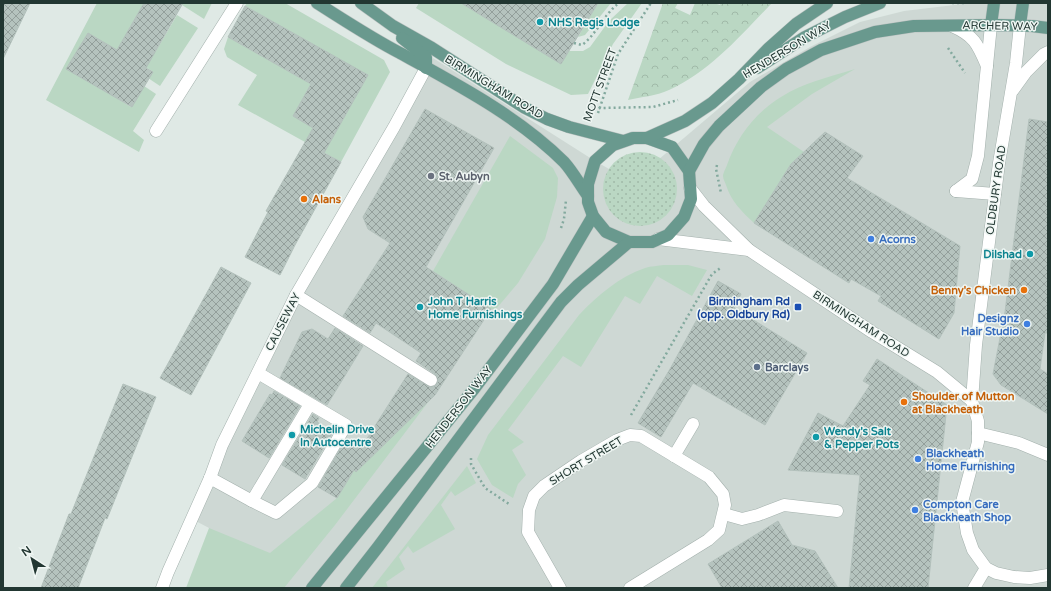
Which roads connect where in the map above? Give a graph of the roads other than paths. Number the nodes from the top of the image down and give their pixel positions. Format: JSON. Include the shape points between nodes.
{"nodes":[{"id":1,"x":237,"y":3,"type":"edge"},
{"id":2,"x":317,"y":3,"type":"edge"},
{"id":3,"x":361,"y":3,"type":"edge"},
{"id":4,"x":826,"y":3,"type":"edge"},
{"id":5,"x":880,"y":3,"type":"edge"},
{"id":6,"x":994,"y":3,"type":"edge"},
{"id":7,"x":1023,"y":3,"type":"edge"},
{"id":8,"x":991,"y":25,"type":"junction"},
{"id":9,"x":1020,"y":25,"type":"junction"},
{"id":10,"x":393,"y":26,"type":"junction"},
{"id":11,"x":914,"y":26,"type":"joint"},
{"id":12,"x":952,"y":26,"type":"junction"},
{"id":13,"x":1048,"y":28,"type":"edge"},
{"id":14,"x":1048,"y":52,"type":"edge"},
{"id":15,"x":426,"y":68,"type":"junction"},
{"id":16,"x":988,"y":68,"type":"junction"},
{"id":17,"x":739,"y":80,"type":"junction"},
{"id":18,"x":1010,"y":94,"type":"junction"},
{"id":19,"x":156,"y":131,"type":"dead end"},
{"id":20,"x":647,"y":138,"type":"junction"},
{"id":21,"x":624,"y":141,"type":"junction"},
{"id":22,"x":689,"y":171,"type":"junction"},
{"id":23,"x":690,"y":188,"type":"junction"},
{"id":24,"x":995,"y":194,"type":"junction"},
{"id":25,"x":588,"y":196,"type":"junction"},
{"id":26,"x":593,"y":216,"type":"junction"},
{"id":27,"x":658,"y":239,"type":"junction"},
{"id":28,"x":629,"y":242,"type":"junction"},
{"id":29,"x":749,"y":250,"type":"junction"},
{"id":30,"x":296,"y":295,"type":"junction"},
{"id":31,"x":258,"y":373,"type":"junction"},
{"id":32,"x":431,"y":380,"type":"dead end"},
{"id":33,"x":972,"y":401,"type":"junction"},
{"id":34,"x":310,"y":404,"type":"junction"},
{"id":35,"x":693,"y":424,"type":"dead end"},
{"id":36,"x":978,"y":433,"type":"junction"},
{"id":37,"x":1048,"y":454,"type":"edge"},
{"id":38,"x":674,"y":456,"type":"junction"},
{"id":39,"x":210,"y":478,"type":"junction"},
{"id":40,"x":252,"y":501,"type":"junction"},
{"id":41,"x":837,"y":511,"type":"dead end"},
{"id":42,"x":724,"y":514,"type":"junction"},
{"id":43,"x":986,"y":568,"type":"junction"},
{"id":44,"x":1048,"y":575,"type":"edge"},
{"id":45,"x":162,"y":588,"type":"edge"},
{"id":46,"x":312,"y":588,"type":"edge"},
{"id":47,"x":346,"y":588,"type":"edge"},
{"id":48,"x":560,"y":588,"type":"edge"},
{"id":49,"x":630,"y":588,"type":"edge"},
{"id":50,"x":974,"y":588,"type":"edge"}],
"edges":[{"from":1,"to":19,"type":"street"},
{"from":2,"to":15,"type":"main road","name":"BIRMINGHAM ROAD"},
{"from":3,"to":10,"type":"main road","name":"BIRMINGHAM ROAD"},
{"from":4,"to":17,"type":"main road","name":"HENDERSON WAY","via":[[796,24]]},
{"from":5,"to":17,"type":"main road","name":"HENDERSON WAY","via":[[805,37]]},
{"from":6,"to":8,"type":"main road","name":"OLDBURY ROAD"},
{"from":7,"to":9,"type":"main road","name":"OLDBURY ROAD"},
{"from":8,"to":9,"type":"main road","name":"ARCHER WAY"},
{"from":8,"to":12,"type":"main road","name":"ARCHER WAY"},
{"from":8,"to":16,"type":"street","name":"OLDBURY ROAD"},
{"from":9,"to":13,"type":"main road","name":"ARCHER WAY"},
{"from":9,"to":18,"type":"street","name":"OLDBURY ROAD"},
{"from":10,"to":15,"type":"main road","name":"BIRMINGHAM ROAD","via":[[404,40],[426,57]]},
{"from":10,"to":21,"type":"main road","name":"BIRMINGHAM ROAD","via":[[547,119],[569,128]]},
{"from":11,"to":12,"type":"main road","name":"ARCHER WAY"},
{"from":11,"to":22,"type":"main road","name":"HENDERSON WAY","via":[[875,32],[821,50],[786,68],[761,87],[720,126],[704,144]]},
{"from":12,"to":16,"type":"street","name":"ARCHER WAY","via":[[965,31],[977,44]]},
{"from":14,"to":18,"type":"street","via":[[1026,72]]},
{"from":15,"to":25,"type":"main road","name":"BIRMINGHAM ROAD","via":[[498,110],[535,137],[564,163]]},
{"from":15,"to":30,"type":"street","name":"CAUSEWAY"},
{"from":16,"to":24,"type":"street","name":"OLDBURY ROAD","via":[[978,156],[972,179],[956,191]]},
{"from":17,"to":20,"type":"main road","name":"HENDERSON WAY","via":[[685,121]]},
{"from":18,"to":24,"type":"street","name":"OLDBURY ROAD"},
{"from":20,"to":21,"type":"main road"},
{"from":20,"to":22,"type":"main road","via":[[672,147]]},
{"from":21,"to":25,"type":"main road","via":[[613,145],[595,161],[588,184]]},
{"from":22,"to":23,"type":"main road"},
{"from":23,"to":27,"type":"main road","via":[[691,198],[684,217],[668,235]]},
{"from":23,"to":29,"type":"street","name":"BIRMINGHAM ROAD","via":[[704,206]]},
{"from":24,"to":33,"type":"street","name":"OLDBURY ROAD","via":[[976,345]]},
{"from":25,"to":26,"type":"main road"},
{"from":26,"to":28,"type":"main road","via":[[606,232]]},
{"from":26,"to":46,"type":"main road","name":"HENDERSON WAY","via":[[553,284],[474,389]]},
{"from":27,"to":28,"type":"main road","via":[[652,242]]},
{"from":27,"to":29,"type":"street","name":"BIRMINGHAM ROAD"},
{"from":28,"to":47,"type":"main road","name":"HENDERSON WAY","via":[[561,302]]},
{"from":29,"to":33,"type":"street","name":"BIRMINGHAM ROAD","via":[[936,372]]},
{"from":30,"to":31,"type":"street","name":"CAUSEWAY"},
{"from":30,"to":32,"type":"street"},
{"from":31,"to":34,"type":"street"},
{"from":31,"to":39,"type":"street","name":"CAUSEWAY","via":[[222,445]]},
{"from":33,"to":36,"type":"street","via":[[978,421]]},
{"from":34,"to":40,"type":"street"},
{"from":34,"to":40,"type":"street","via":[[346,425],[312,483],[276,513]]},
{"from":35,"to":38,"type":"street"},
{"from":36,"to":37,"type":"street","via":[[1019,443]]},
{"from":36,"to":43,"type":"street","via":[[978,442],[962,502],[966,533],[973,550]]},
{"from":38,"to":42,"type":"street","name":"SHORT STREET","via":[[709,477],[723,494]]},
{"from":38,"to":48,"type":"street","name":"SHORT STREET","via":[[641,436],[630,435],[581,461],[544,486],[534,496],[529,510],[528,532]]},
{"from":39,"to":40,"type":"street"},
{"from":39,"to":45,"type":"street","name":"CAUSEWAY"},
{"from":41,"to":42,"type":"street","via":[[784,505],[742,518]]},
{"from":42,"to":49,"type":"street","name":"SHORT STREET","via":[[719,530],[708,540]]},
{"from":43,"to":44,"type":"street","via":[[1014,577]]},
{"from":43,"to":50,"type":"street"}]}
